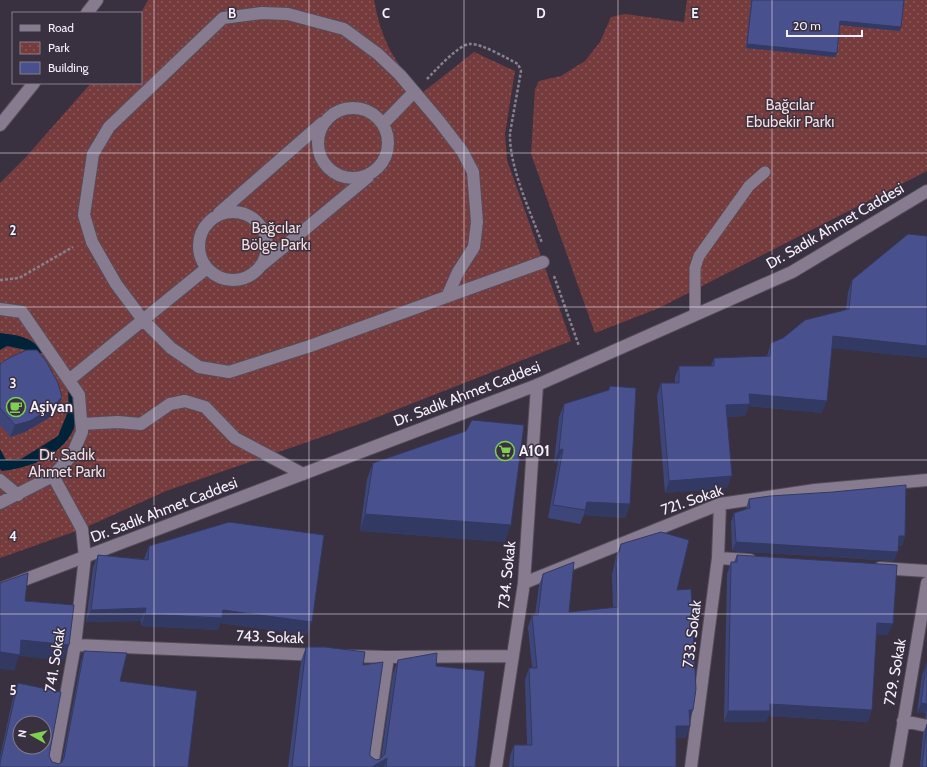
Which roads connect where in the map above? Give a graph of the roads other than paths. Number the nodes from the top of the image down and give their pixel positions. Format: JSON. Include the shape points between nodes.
{"nodes":[{"id":1,"x":97,"y":0,"type":"edge"},
{"id":2,"x":88,"y":12,"type":"edge"},
{"id":3,"x":33,"y":84,"type":"edge"},
{"id":4,"x":414,"y":92,"type":"junction"},
{"id":5,"x":333,"y":113,"type":"junction"},
{"id":6,"x":383,"y":124,"type":"junction"},
{"id":7,"x":0,"y":126,"type":"edge"},
{"id":8,"x":379,"y":167,"type":"junction"},
{"id":9,"x":765,"y":172,"type":"dead end"},
{"id":10,"x":927,"y":191,"type":"edge"},
{"id":11,"x":212,"y":220,"type":"junction"},
{"id":12,"x":543,"y":262,"type":"dead end"},
{"id":13,"x":208,"y":268,"type":"junction"},
{"id":14,"x":258,"y":269,"type":"junction"},
{"id":15,"x":447,"y":296,"type":"junction"},
{"id":16,"x":0,"y":309,"type":"edge"},
{"id":17,"x":695,"y":315,"type":"junction"},
{"id":18,"x":143,"y":320,"type":"junction"},
{"id":19,"x":69,"y":380,"type":"junction"},
{"id":20,"x":537,"y":385,"type":"junction"},
{"id":21,"x":82,"y":424,"type":"junction"},
{"id":22,"x":303,"y":474,"type":"junction"},
{"id":23,"x":53,"y":476,"type":"junction"},
{"id":24,"x":0,"y":480,"type":"edge"},
{"id":25,"x":927,"y":480,"type":"edge"},
{"id":26,"x":18,"y":495,"type":"junction"},
{"id":27,"x":0,"y":503,"type":"edge"},
{"id":28,"x":720,"y":504,"type":"junction"},
{"id":29,"x":85,"y":557,"type":"junction"},
{"id":30,"x":718,"y":558,"type":"junction"},
{"id":31,"x":764,"y":561,"type":"edge"},
{"id":32,"x":865,"y":567,"type":"edge"},
{"id":33,"x":927,"y":571,"type":"edge"},
{"id":34,"x":524,"y":583,"type":"junction"},
{"id":35,"x":927,"y":583,"type":"edge"},
{"id":36,"x":0,"y":589,"type":"edge"},
{"id":37,"x":922,"y":638,"type":"edge"},
{"id":38,"x":74,"y":645,"type":"junction"},
{"id":39,"x":513,"y":656,"type":"junction"},
{"id":40,"x":388,"y":657,"type":"junction"},
{"id":41,"x":903,"y":721,"type":"junction"},
{"id":42,"x":927,"y":726,"type":"edge"},
{"id":43,"x":53,"y":767,"type":"edge"},
{"id":44,"x":372,"y":767,"type":"edge"},
{"id":45,"x":496,"y":767,"type":"edge"},
{"id":46,"x":691,"y":767,"type":"edge"},
{"id":47,"x":896,"y":767,"type":"edge"}],
"edges":[{"from":1,"to":2,"type":"street"},
{"from":3,"to":7,"type":"street"},
{"from":4,"to":6,"type":"street"},
{"from":4,"to":15,"type":"street","via":[[462,151],[473,172],[477,222],[474,247]]},
{"from":4,"to":18,"type":"street","via":[[378,54],[344,29],[288,14],[262,12],[223,18],[109,127],[93,154],[84,215],[90,237],[116,284]]},
{"from":5,"to":6,"type":"street","via":[[354,107],[365,109]]},
{"from":5,"to":8,"type":"street","via":[[324,121],[317,143],[325,166],[346,178],[358,178],[370,174]]},
{"from":5,"to":11,"type":"street"},
{"from":6,"to":8,"type":"street","via":[[389,146]]},
{"from":8,"to":14,"type":"street"},
{"from":9,"to":17,"type":"lane","via":[[749,186],[699,256],[695,268]]},
{"from":10,"to":17,"type":"street","name":"Dr. Sadık Ahmet Caddesi","via":[[792,272]]},
{"from":11,"to":13,"type":"street","via":[[200,238],[202,259]]},
{"from":11,"to":14,"type":"street","via":[[221,214],[232,212],[244,213],[254,218],[262,227],[267,248],[265,260]]},
{"from":12,"to":15,"type":"street"},
{"from":13,"to":14,"type":"street","via":[[227,279],[249,276]]},
{"from":13,"to":18,"type":"street"},
{"from":15,"to":18,"type":"street","via":[[310,346],[229,372],[199,367],[171,348]]},
{"from":16,"to":19,"type":"street","via":[[22,312]]},
{"from":17,"to":20,"type":"street","name":"Dr. Sadık Ahmet Caddesi"},
{"from":18,"to":19,"type":"street"},
{"from":19,"to":21,"type":"street","via":[[79,395]]},
{"from":20,"to":22,"type":"street","name":"Dr. Sadık Ahmet Caddesi"},
{"from":20,"to":34,"type":"street","name":"734. Sokak"},
{"from":21,"to":22,"type":"street","via":[[141,424],[170,404],[184,402],[205,407],[235,438]]},
{"from":21,"to":23,"type":"street","via":[[82,432],[72,455]]},
{"from":22,"to":29,"type":"street","name":"Dr. Sadık Ahmet Caddesi"},
{"from":23,"to":26,"type":"street"},
{"from":23,"to":29,"type":"street","name":"741. Sokak","via":[[82,529]]},
{"from":24,"to":26,"type":"street"},
{"from":25,"to":28,"type":"street","name":"721. Sokak","via":[[815,490]]},
{"from":26,"to":27,"type":"street"},
{"from":28,"to":30,"type":"street","name":"733. Sokak"},
{"from":28,"to":34,"type":"street","name":"721. Sokak"},
{"from":29,"to":36,"type":"street","name":"Dr. Sadık Ahmet Caddesi"},
{"from":29,"to":38,"type":"street","name":"741. Sokak"},
{"from":30,"to":31,"type":"street"},
{"from":30,"to":46,"type":"street","name":"733. Sokak"},
{"from":32,"to":33,"type":"street"},
{"from":34,"to":39,"type":"street","name":"734. Sokak"},
{"from":35,"to":37,"type":"street","name":"729. Sokak"},
{"from":37,"to":41,"type":"street","name":"729. Sokak"},
{"from":38,"to":40,"type":"street","name":"743. Sokak"},
{"from":38,"to":43,"type":"street","name":"741. Sokak"},
{"from":39,"to":40,"type":"street","name":"743. Sokak"},
{"from":39,"to":45,"type":"street","name":"734. Sokak"},
{"from":40,"to":44,"type":"street"},
{"from":41,"to":42,"type":"street"},
{"from":41,"to":47,"type":"street","name":"729. Sokak"}]}
